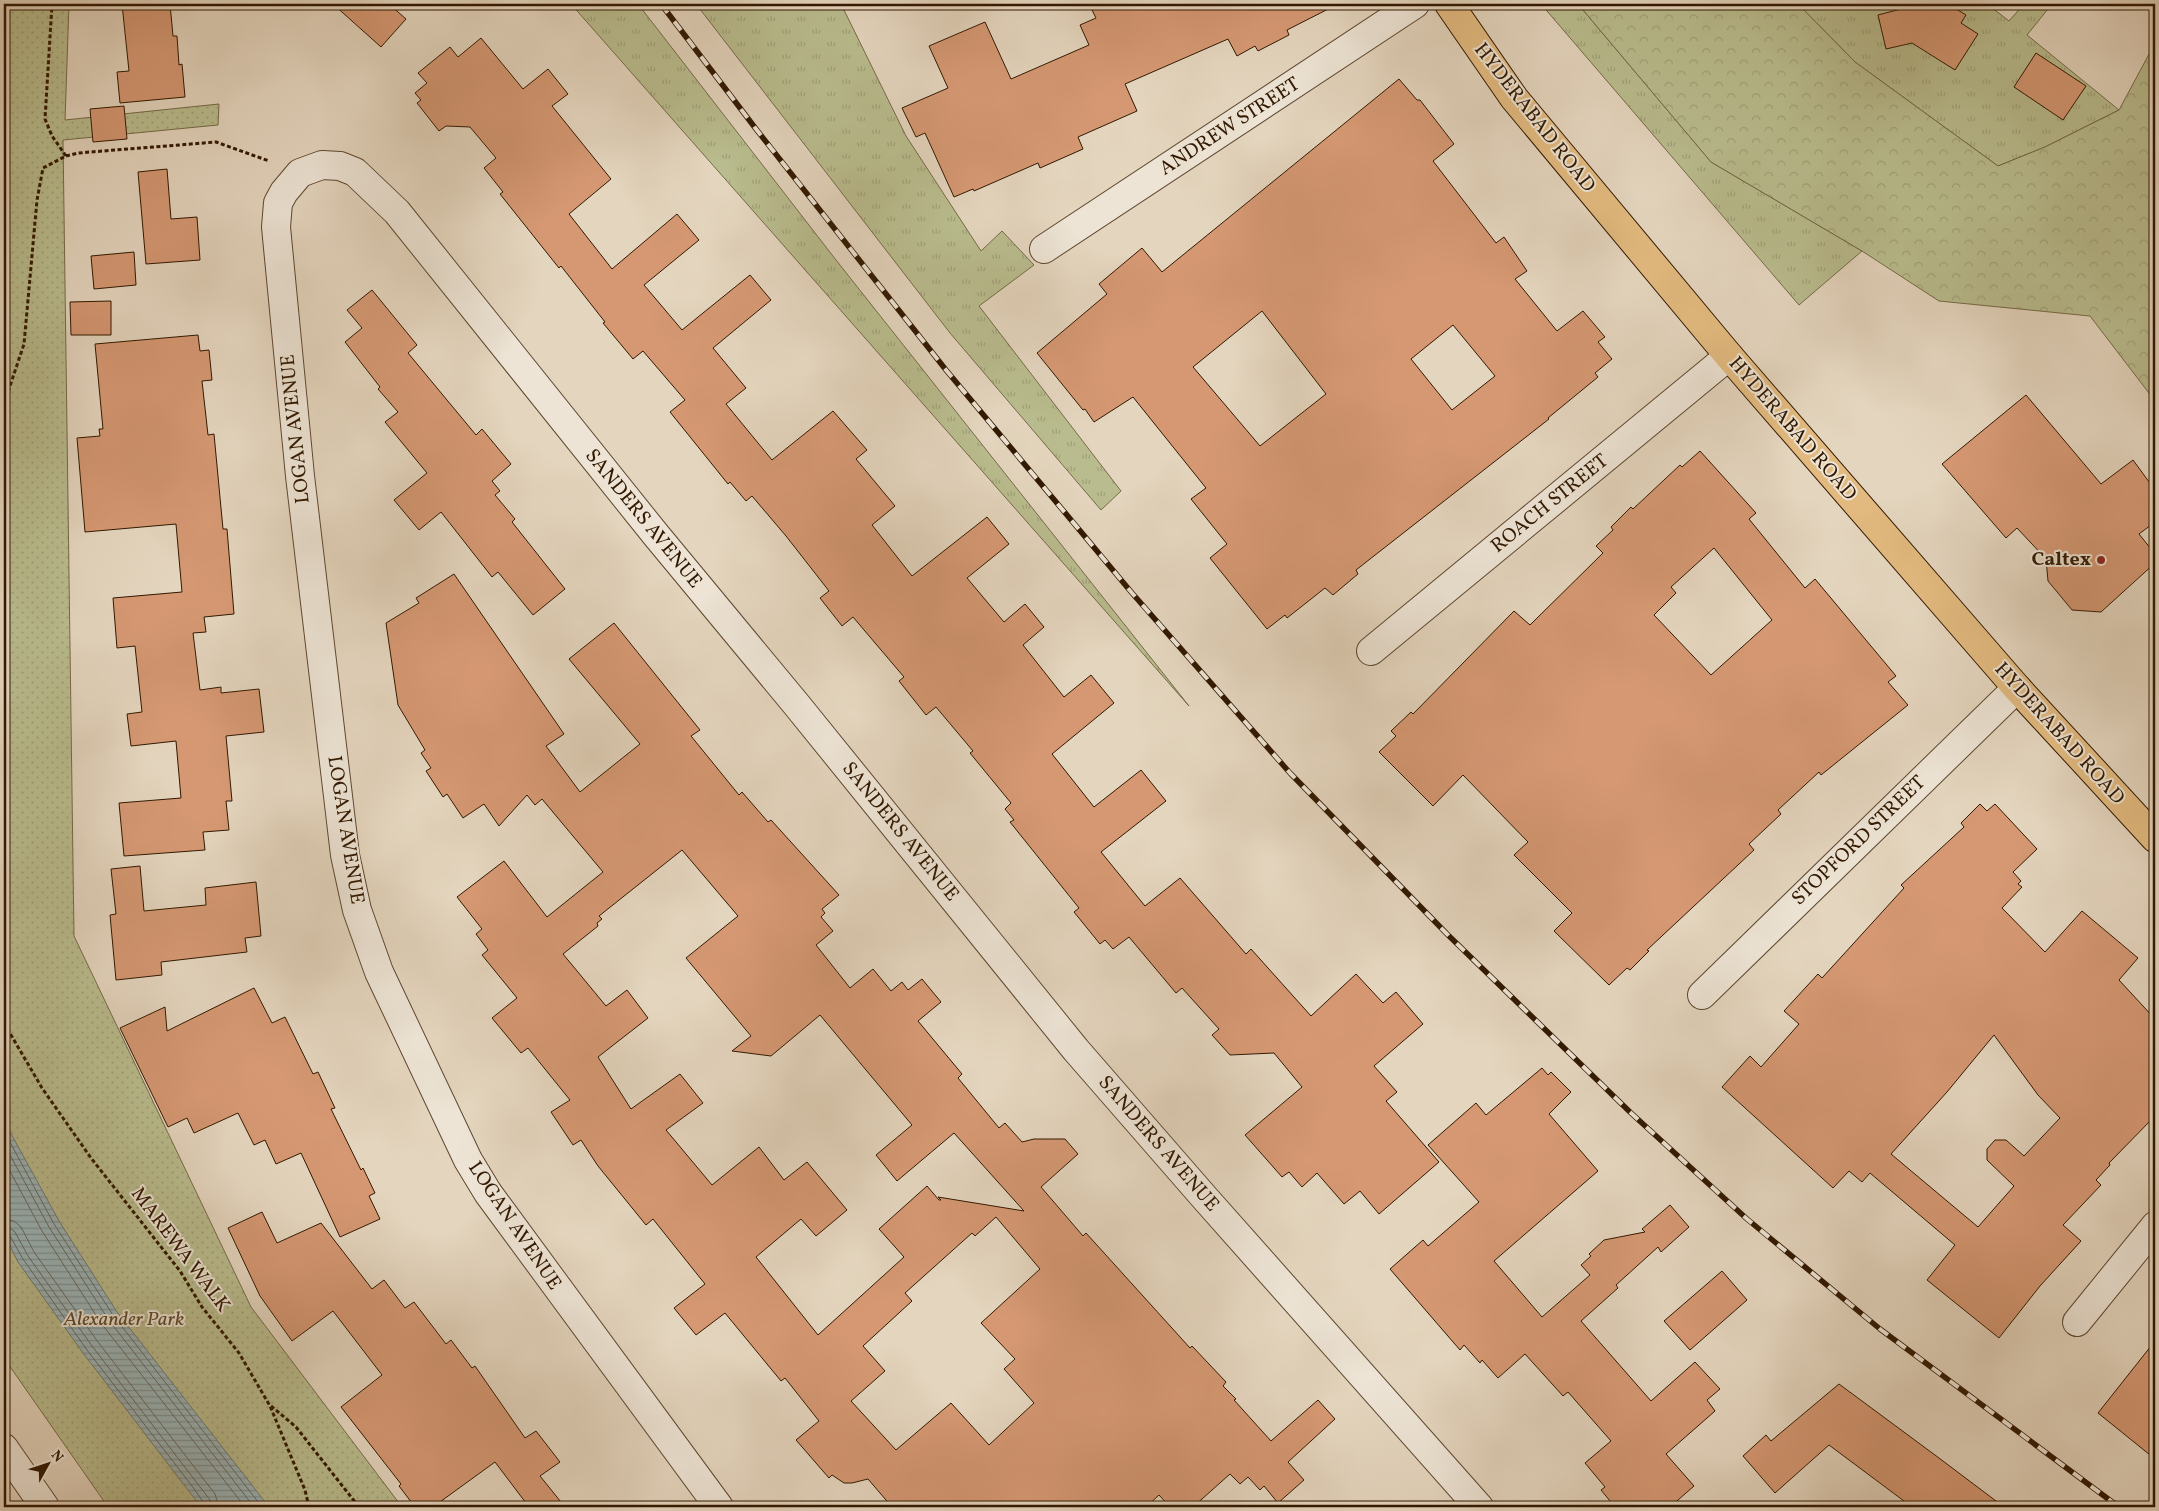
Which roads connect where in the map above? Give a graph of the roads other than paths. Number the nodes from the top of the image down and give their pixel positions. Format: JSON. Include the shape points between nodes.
{"nodes":[{"id":1,"x":1415,"y":4,"type":"edge"},
{"id":2,"x":1449,"y":4,"type":"edge"},
{"id":3,"x":311,"y":169,"type":"joint"},
{"id":4,"x":1044,"y":249,"type":"dead end"},
{"id":5,"x":1729,"y":356,"type":"junction"},
{"id":6,"x":1371,"y":651,"type":"dead end"},
{"id":7,"x":2017,"y":688,"type":"junction"},
{"id":8,"x":2155,"y":838,"type":"edge"},
{"id":9,"x":1702,"y":994,"type":"dead end"},
{"id":10,"x":2155,"y":1226,"type":"edge"},
{"id":11,"x":2077,"y":1322,"type":"dead end"},
{"id":12,"x":4,"y":1448,"type":"edge"},
{"id":13,"x":45,"y":1507,"type":"edge"},
{"id":14,"x":719,"y":1507,"type":"edge"},
{"id":15,"x":1479,"y":1507,"type":"edge"}],
"edges":[{"from":1,"to":4,"type":"street","name":"ANDREW STREET"},
{"from":2,"to":5,"type":"main road","name":"HYDERABAD ROAD","via":[[1514,98]]},
{"from":3,"to":14,"type":"street","name":"LOGAN AVENUE","via":[[284,192],[278,203],[276,227],[304,506],[345,855],[357,910],[379,972],[468,1160],[488,1193]]},
{"from":3,"to":15,"type":"street","name":"SANDERS AVENUE","via":[[340,166],[355,172],[398,212],[656,535],[1076,1050]]},
{"from":5,"to":6,"type":"street","name":"ROACH STREET"},
{"from":5,"to":7,"type":"main road","name":"HYDERABAD ROAD"},
{"from":7,"to":8,"type":"main road","name":"HYDERABAD ROAD"},
{"from":7,"to":9,"type":"street","name":"STOPFORD STREET"},
{"from":10,"to":11,"type":"street"},
{"from":12,"to":13,"type":"street"}]}
